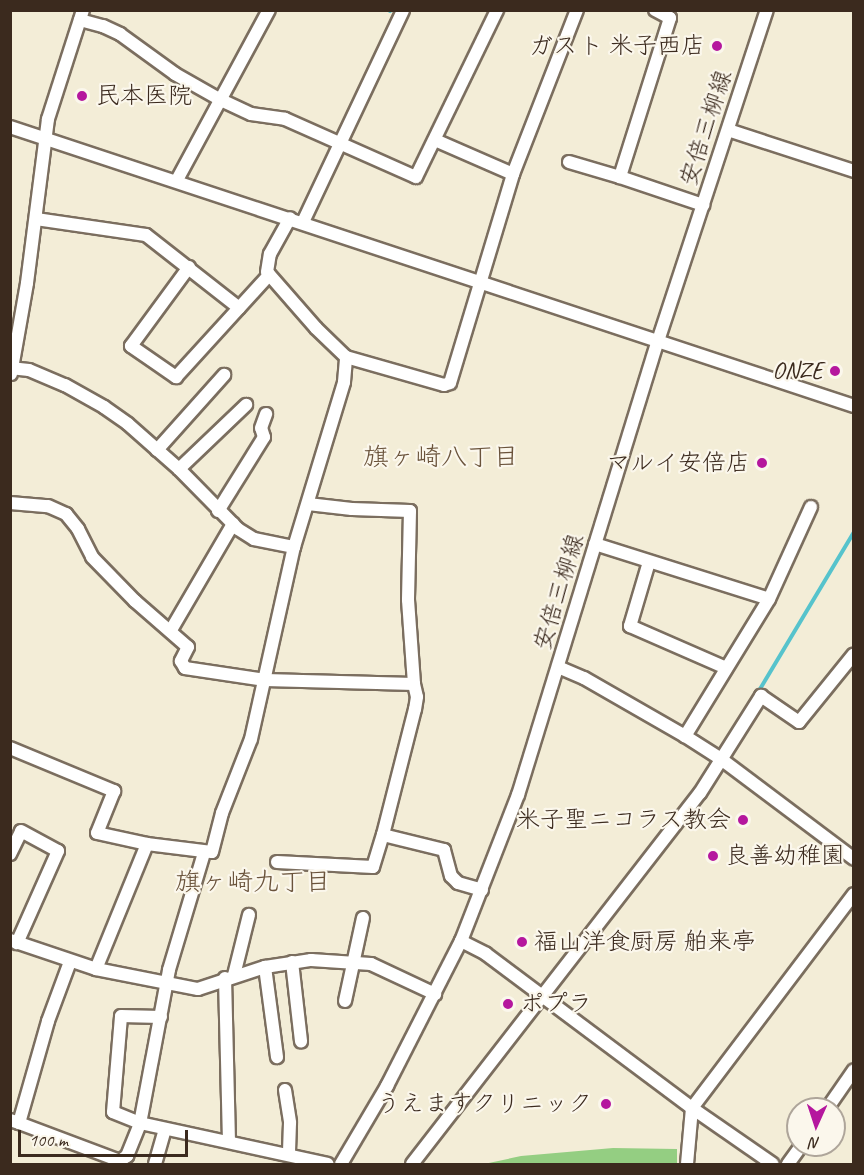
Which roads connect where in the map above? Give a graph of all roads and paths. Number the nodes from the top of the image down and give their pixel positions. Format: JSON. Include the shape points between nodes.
{"nodes":[{"id":1,"x":269,"y":10,"type":"edge"},
{"id":2,"x":403,"y":10,"type":"edge"},
{"id":3,"x":496,"y":10,"type":"edge"},
{"id":4,"x":577,"y":10,"type":"edge"},
{"id":5,"x":655,"y":10,"type":"edge"},
{"id":6,"x":767,"y":10,"type":"edge"},
{"id":7,"x":81,"y":14,"type":"edge"},
{"id":8,"x":221,"y":100,"type":"junction"},
{"id":9,"x":10,"y":127,"type":"edge"},
{"id":10,"x":728,"y":130,"type":"junction"},
{"id":11,"x":46,"y":139,"type":"junction"},
{"id":12,"x":435,"y":140,"type":"junction"},
{"id":13,"x":340,"y":143,"type":"junction"},
{"id":14,"x":569,"y":162,"type":"dead end"},
{"id":15,"x":854,"y":171,"type":"edge"},
{"id":16,"x":513,"y":174,"type":"junction"},
{"id":17,"x":620,"y":177,"type":"junction"},
{"id":18,"x":177,"y":180,"type":"junction"},
{"id":19,"x":703,"y":205,"type":"junction"},
{"id":20,"x":290,"y":218,"type":"junction"},
{"id":21,"x":36,"y":219,"type":"junction"},
{"id":22,"x":303,"y":222,"type":"junction"},
{"id":23,"x":189,"y":267,"type":"junction"},
{"id":24,"x":269,"y":275,"type":"junction"},
{"id":25,"x":480,"y":281,"type":"junction"},
{"id":26,"x":239,"y":308,"type":"junction"},
{"id":27,"x":658,"y":341,"type":"junction"},
{"id":28,"x":346,"y":357,"type":"junction"},
{"id":29,"x":11,"y":370,"type":"edge"},
{"id":30,"x":224,"y":375,"type":"dead end"},
{"id":31,"x":246,"y":405,"type":"dead end"},
{"id":32,"x":854,"y":406,"type":"edge"},
{"id":33,"x":266,"y":414,"type":"dead end"},
{"id":34,"x":157,"y":450,"type":"junction"},
{"id":35,"x":179,"y":469,"type":"junction"},
{"id":36,"x":10,"y":503,"type":"edge"},
{"id":37,"x":308,"y":504,"type":"junction"},
{"id":38,"x":811,"y":507,"type":"dead end"},
{"id":39,"x":218,"y":511,"type":"junction"},
{"id":40,"x":233,"y":524,"type":"junction"},
{"id":41,"x":595,"y":544,"type":"junction"},
{"id":42,"x":294,"y":548,"type":"junction"},
{"id":43,"x":649,"y":561,"type":"junction"},
{"id":44,"x":769,"y":599,"type":"junction"},
{"id":45,"x":171,"y":630,"type":"junction"},
{"id":46,"x":854,"y":654,"type":"edge"},
{"id":47,"x":558,"y":667,"type":"junction"},
{"id":48,"x":726,"y":668,"type":"junction"},
{"id":49,"x":265,"y":680,"type":"junction"},
{"id":50,"x":414,"y":684,"type":"junction"},
{"id":51,"x":685,"y":736,"type":"junction"},
{"id":52,"x":10,"y":748,"type":"edge"},
{"id":53,"x":721,"y":759,"type":"junction"},
{"id":54,"x":383,"y":835,"type":"junction"},
{"id":55,"x":147,"y":844,"type":"junction"},
{"id":56,"x":204,"y":853,"type":"junction"},
{"id":57,"x":10,"y":854,"type":"edge"},
{"id":58,"x":854,"y":860,"type":"edge"},
{"id":59,"x":277,"y":862,"type":"dead end"},
{"id":60,"x":482,"y":890,"type":"junction"},
{"id":61,"x":854,"y":894,"type":"edge"},
{"id":62,"x":249,"y":915,"type":"dead end"},
{"id":63,"x":363,"y":918,"type":"dead end"},
{"id":64,"x":14,"y":941,"type":"edge"},
{"id":65,"x":461,"y":941,"type":"junction"},
{"id":66,"x":70,"y":962,"type":"junction"},
{"id":67,"x":292,"y":962,"type":"junction"},
{"id":68,"x":354,"y":962,"type":"junction"},
{"id":69,"x":265,"y":967,"type":"junction"},
{"id":70,"x":96,"y":969,"type":"junction"},
{"id":71,"x":229,"y":977,"type":"junction"},
{"id":72,"x":167,"y":985,"type":"junction"},
{"id":73,"x":435,"y":994,"type":"junction"},
{"id":74,"x":542,"y":995,"type":"junction"},
{"id":75,"x":345,"y":1001,"type":"dead end"},
{"id":76,"x":161,"y":1017,"type":"junction"},
{"id":77,"x":301,"y":1041,"type":"dead end"},
{"id":78,"x":277,"y":1057,"type":"dead end"},
{"id":79,"x":854,"y":1070,"type":"edge"},
{"id":80,"x":285,"y":1090,"type":"dead end"},
{"id":81,"x":835,"y":1097,"type":"edge"},
{"id":82,"x":692,"y":1108,"type":"junction"},
{"id":83,"x":15,"y":1122,"type":"edge"},
{"id":84,"x":141,"y":1123,"type":"junction"},
{"id":85,"x":165,"y":1129,"type":"junction"},
{"id":86,"x":229,"y":1142,"type":"junction"},
{"id":87,"x":289,"y":1154,"type":"junction"},
{"id":88,"x":155,"y":1164,"type":"edge"},
{"id":89,"x":328,"y":1164,"type":"edge"},
{"id":90,"x":341,"y":1164,"type":"edge"},
{"id":91,"x":411,"y":1164,"type":"edge"},
{"id":92,"x":687,"y":1164,"type":"edge"},
{"id":93,"x":773,"y":1164,"type":"edge"}],
"edges":[{"from":1,"to":8,"type":"street"},
{"from":2,"to":13,"type":"street"},
{"from":3,"to":12,"type":"street"},
{"from":4,"to":16,"type":"street"},
{"from":5,"to":17,"type":"street","via":[[670,18]]},
{"from":6,"to":10,"type":"street","name":"安倍三柳線"},
{"from":7,"to":8,"type":"street","via":[[120,34],[175,74]]},
{"from":7,"to":11,"type":"street","via":[[48,119]]},
{"from":8,"to":13,"type":"street","via":[[251,114],[285,119]]},
{"from":8,"to":18,"type":"street"},
{"from":9,"to":11,"type":"street"},
{"from":10,"to":15,"type":"street"},
{"from":10,"to":19,"type":"street","name":"安倍三柳線"},
{"from":11,"to":18,"type":"street"},
{"from":11,"to":21,"type":"street"},
{"from":12,"to":13,"type":"street","via":[[416,177]]},
{"from":12,"to":16,"type":"street"},
{"from":13,"to":22,"type":"street"},
{"from":14,"to":17,"type":"street"},
{"from":16,"to":25,"type":"street"},
{"from":17,"to":19,"type":"street"},
{"from":18,"to":20,"type":"street"},
{"from":19,"to":27,"type":"street","name":"安倍三柳線"},
{"from":20,"to":22,"type":"street"},
{"from":20,"to":24,"type":"street","via":[[266,264]]},
{"from":21,"to":23,"type":"street","via":[[146,235]]},
{"from":21,"to":29,"type":"street"},
{"from":22,"to":25,"type":"street"},
{"from":23,"to":26,"type":"street"},
{"from":23,"to":26,"type":"street","via":[[131,346],[176,377]]},
{"from":24,"to":26,"type":"street"},
{"from":24,"to":28,"type":"street"},
{"from":25,"to":27,"type":"street"},
{"from":25,"to":28,"type":"street","via":[[450,383],[444,385]]},
{"from":27,"to":32,"type":"street"},
{"from":27,"to":41,"type":"street","name":"安倍三柳線"},
{"from":28,"to":37,"type":"street","via":[[344,382]]},
{"from":29,"to":34,"type":"street","via":[[29,370],[64,385],[128,424]]},
{"from":30,"to":34,"type":"street"},
{"from":31,"to":35,"type":"street"},
{"from":33,"to":39,"type":"street","via":[[261,428],[264,436]]},
{"from":34,"to":35,"type":"street"},
{"from":35,"to":39,"type":"street"},
{"from":36,"to":45,"type":"street","via":[[48,506],[66,514],[92,557],[135,602]]},
{"from":37,"to":42,"type":"street"},
{"from":37,"to":50,"type":"street","via":[[410,511],[408,600]]},
{"from":38,"to":44,"type":"street"},
{"from":39,"to":40,"type":"street"},
{"from":40,"to":42,"type":"street","via":[[254,539]]},
{"from":40,"to":45,"type":"street"},
{"from":41,"to":43,"type":"street"},
{"from":41,"to":47,"type":"street","name":"安倍三柳線"},
{"from":42,"to":49,"type":"street"},
{"from":43,"to":44,"type":"street"},
{"from":43,"to":48,"type":"street","via":[[630,626]]},
{"from":44,"to":48,"type":"street"},
{"from":45,"to":49,"type":"street","via":[[188,647],[181,661],[185,668]]},
{"from":46,"to":53,"type":"street","via":[[799,722],[761,696]]},
{"from":47,"to":51,"type":"street"},
{"from":47,"to":60,"type":"street","name":"安倍三柳線","via":[[518,795]]},
{"from":48,"to":51,"type":"street"},
{"from":49,"to":50,"type":"street"},
{"from":49,"to":56,"type":"street","via":[[251,739],[222,813],[212,852]]},
{"from":50,"to":54,"type":"street","via":[[415,709]]},
{"from":51,"to":53,"type":"street"},
{"from":52,"to":55,"type":"street","via":[[114,791],[97,833]]},
{"from":53,"to":58,"type":"street"},
{"from":53,"to":74,"type":"street","via":[[700,793]]},
{"from":54,"to":59,"type":"street","via":[[373,867]]},
{"from":54,"to":60,"type":"street","via":[[444,850],[451,876],[458,883]]},
{"from":55,"to":56,"type":"street"},
{"from":55,"to":70,"type":"street"},
{"from":56,"to":72,"type":"street"},
{"from":57,"to":64,"type":"street","via":[[21,831],[58,851]]},
{"from":60,"to":65,"type":"street","name":"安倍三柳線"},
{"from":61,"to":82,"type":"street"},
{"from":62,"to":71,"type":"street"},
{"from":63,"to":68,"type":"street"},
{"from":64,"to":66,"type":"street"},
{"from":65,"to":73,"type":"street","name":"安倍三柳線"},
{"from":65,"to":74,"type":"street","via":[[486,954]]},
{"from":66,"to":70,"type":"street"},
{"from":66,"to":83,"type":"street"},
{"from":67,"to":68,"type":"street"},
{"from":67,"to":69,"type":"street"},
{"from":67,"to":77,"type":"street"},
{"from":68,"to":73,"type":"street","via":[[371,964]]},
{"from":68,"to":75,"type":"street"},
{"from":69,"to":71,"type":"street"},
{"from":69,"to":78,"type":"street"},
{"from":70,"to":72,"type":"street"},
{"from":71,"to":72,"type":"street","via":[[198,989]]},
{"from":71,"to":86,"type":"street"},
{"from":72,"to":76,"type":"street"},
{"from":73,"to":90,"type":"street","name":"安倍三柳線"},
{"from":74,"to":82,"type":"street"},
{"from":74,"to":91,"type":"street"},
{"from":76,"to":84,"type":"street"},
{"from":76,"to":84,"type":"street","via":[[121,1016],[113,1112]]},
{"from":79,"to":81,"type":"street"},
{"from":80,"to":87,"type":"street"},
{"from":82,"to":92,"type":"street"},
{"from":82,"to":93,"type":"street"},
{"from":83,"to":84,"type":"street","via":[[120,1161],[127,1156]]},
{"from":84,"to":85,"type":"street"},
{"from":85,"to":86,"type":"street"},
{"from":85,"to":88,"type":"street"},
{"from":86,"to":87,"type":"street"},
{"from":87,"to":89,"type":"street"}]}
